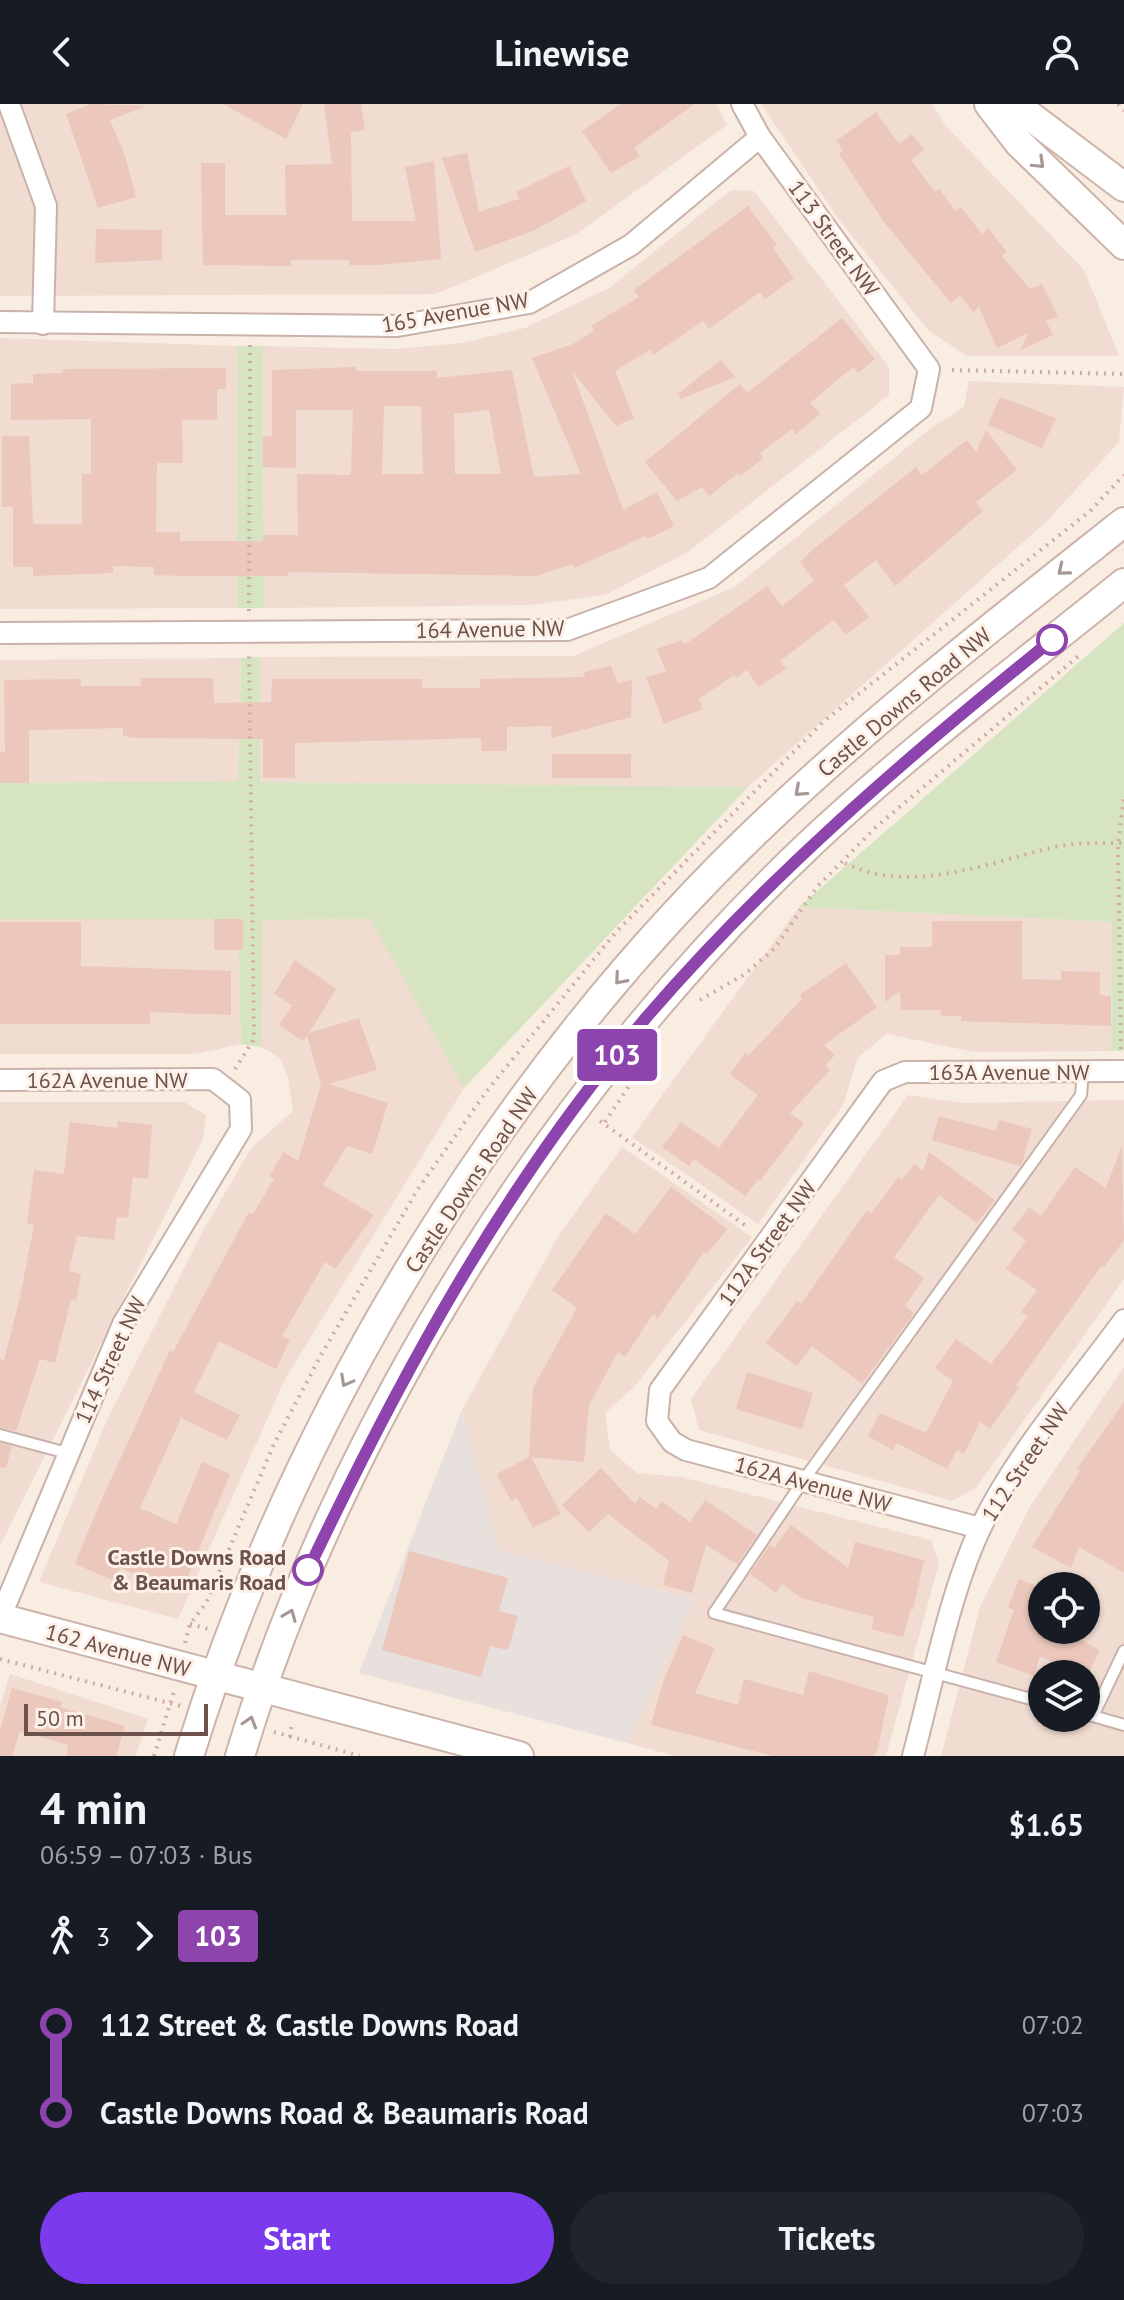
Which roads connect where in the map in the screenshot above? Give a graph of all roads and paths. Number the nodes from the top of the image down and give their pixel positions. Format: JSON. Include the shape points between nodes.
{"nodes":[{"id":1,"x":9,"y":104,"type":"edge"},
{"id":2,"x":742,"y":104,"type":"edge"},
{"id":3,"x":989,"y":104,"type":"edge"},
{"id":4,"x":1014,"y":104,"type":"edge"},
{"id":5,"x":1118,"y":104,"type":"edge"},
{"id":6,"x":1124,"y":111,"type":"edge"},
{"id":7,"x":760,"y":137,"type":"junction"},
{"id":8,"x":1124,"y":187,"type":"edge"},
{"id":9,"x":1121,"y":245,"type":"edge"},
{"id":10,"x":0,"y":322,"type":"edge"},
{"id":11,"x":43,"y":324,"type":"junction"},
{"id":12,"x":250,"y":325,"type":"junction"},
{"id":13,"x":929,"y":369,"type":"junction"},
{"id":14,"x":1124,"y":374,"type":"edge"},
{"id":15,"x":1124,"y":522,"type":"edge"},
{"id":16,"x":1124,"y":583,"type":"edge"},
{"id":17,"x":249,"y":632,"type":"junction"},
{"id":18,"x":0,"y":633,"type":"edge"},
{"id":19,"x":1088,"y":649,"type":"dead end"},
{"id":20,"x":1124,"y":798,"type":"edge"},
{"id":21,"x":1121,"y":843,"type":"edge"},
{"id":22,"x":844,"y":863,"type":"junction"},
{"id":23,"x":697,"y":1001,"type":"dead end"},
{"id":24,"x":1123,"y":1071,"type":"edge"},
{"id":25,"x":1083,"y":1072,"type":"junction"},
{"id":26,"x":894,"y":1074,"type":"joint"},
{"id":27,"x":0,"y":1080,"type":"edge"},
{"id":28,"x":218,"y":1083,"type":"junction"},
{"id":29,"x":630,"y":1085,"type":"dead end"},
{"id":30,"x":592,"y":1115,"type":"dead end"},
{"id":31,"x":604,"y":1123,"type":"junction"},
{"id":32,"x":769,"y":1242,"type":"junction"},
{"id":33,"x":1124,"y":1320,"type":"edge"},
{"id":34,"x":657,"y":1421,"type":"joint"},
{"id":35,"x":0,"y":1435,"type":"edge"},
{"id":36,"x":67,"y":1453,"type":"junction"},
{"id":37,"x":803,"y":1481,"type":"junction"},
{"id":38,"x":980,"y":1528,"type":"junction"},
{"id":39,"x":0,"y":1618,"type":"edge"},
{"id":40,"x":1124,"y":1651,"type":"edge"},
{"id":41,"x":0,"y":1659,"type":"edge"},
{"id":42,"x":935,"y":1673,"type":"junction"},
{"id":43,"x":237,"y":1681,"type":"junction"},
{"id":44,"x":1100,"y":1696,"type":"edge"},
{"id":45,"x":1028,"y":1698,"type":"edge"},
{"id":46,"x":172,"y":1703,"type":"dead end"},
{"id":47,"x":1100,"y":1718,"type":"edge"},
{"id":48,"x":1124,"y":1725,"type":"edge"},
{"id":49,"x":290,"y":1737,"type":"dead end"},
{"id":50,"x":189,"y":1756,"type":"edge"},
{"id":51,"x":240,"y":1756,"type":"edge"},
{"id":52,"x":360,"y":1756,"type":"edge"},
{"id":53,"x":519,"y":1756,"type":"edge"},
{"id":54,"x":913,"y":1756,"type":"edge"}],
"edges":[{"from":1,"to":11,"type":"street","via":[[46,206]]},
{"from":2,"to":7,"type":"street","name":"113 Street NW"},
{"from":3,"to":9,"type":"main road","one_way":true,"via":[[1019,143]]},
{"from":4,"to":8,"type":"main road"},
{"from":5,"to":6,"type":"path"},
{"from":7,"to":12,"type":"street","name":"165 Avenue NW","via":[[631,245],[529,303],[397,326]]},
{"from":7,"to":13,"type":"street","name":"113 Street NW"},
{"from":10,"to":11,"type":"street","name":"165 Avenue NW"},
{"from":11,"to":12,"type":"street","name":"165 Avenue NW"},
{"from":12,"to":17,"type":"path"},
{"from":13,"to":14,"type":"path"},
{"from":13,"to":17,"type":"street","name":"164 Avenue NW","via":[[921,408],[709,578],[567,630]]},
{"from":15,"to":43,"type":"main road","name":"Castle Downs Road NW","one_way":true,"via":[[898,703],[769,819],[663,930],[541,1076],[476,1166],[339,1395]]},
{"from":43,"to":16,"type":"main road","name":"Castle Downs Road NW","one_way":true,"via":[[308,1570],[426,1335],[516,1190],[643,1021],[811,843],[920,746]]},
{"from":17,"to":18,"type":"street","name":"164 Avenue NW"},
{"from":17,"to":28,"type":"path","via":[[254,1039]]},
{"from":19,"to":22,"type":"path","via":[[922,786]]},
{"from":20,"to":21,"type":"path"},
{"from":21,"to":22,"type":"path","via":[[1080,843],[895,878],[867,874]]},
{"from":21,"to":24,"type":"path"},
{"from":22,"to":23,"type":"path","via":[[817,887],[774,949],[745,974]]},
{"from":24,"to":25,"type":"street","name":"163A Avenue NW"},
{"from":25,"to":26,"type":"street","name":"163A Avenue NW"},
{"from":25,"to":37,"type":"lane","via":[[1081,1095]]},
{"from":26,"to":32,"type":"street","name":"112A Street NW","via":[[873,1092]]},
{"from":27,"to":28,"type":"street","name":"162A Avenue NW"},
{"from":28,"to":36,"type":"street","name":"114 Street NW","via":[[240,1100],[241,1129],[123,1324]]},
{"from":29,"to":31,"type":"path"},
{"from":30,"to":31,"type":"path"},
{"from":31,"to":32,"type":"path"},
{"from":32,"to":34,"type":"street","name":"112A Street NW","via":[[660,1390]]},
{"from":33,"to":38,"type":"street","name":"112 Street NW","via":[[1002,1488]]},
{"from":34,"to":37,"type":"street","name":"162A Avenue NW","via":[[672,1442],[686,1450]]},
{"from":35,"to":36,"type":"lane"},
{"from":36,"to":39,"type":"street","name":"114 Street NW"},
{"from":37,"to":38,"type":"street","name":"162A Avenue NW"},
{"from":37,"to":42,"type":"lane","via":[[714,1613]]},
{"from":38,"to":42,"type":"street","name":"112 Street NW"},
{"from":39,"to":43,"type":"main road","name":"162 Avenue NW"},
{"from":40,"to":44,"type":"lane"},
{"from":41,"to":46,"type":"path"},
{"from":42,"to":45,"type":"lane"},
{"from":42,"to":54,"type":"street","name":"112 Street NW"},
{"from":43,"to":50,"type":"main road","name":"Castle Downs Road NW"},
{"from":51,"to":43,"type":"main road","name":"Castle Downs Road NW","one_way":true},
{"from":43,"to":53,"type":"main road","name":"162 Avenue NW"},
{"from":47,"to":48,"type":"lane"},
{"from":49,"to":52,"type":"path"}]}
